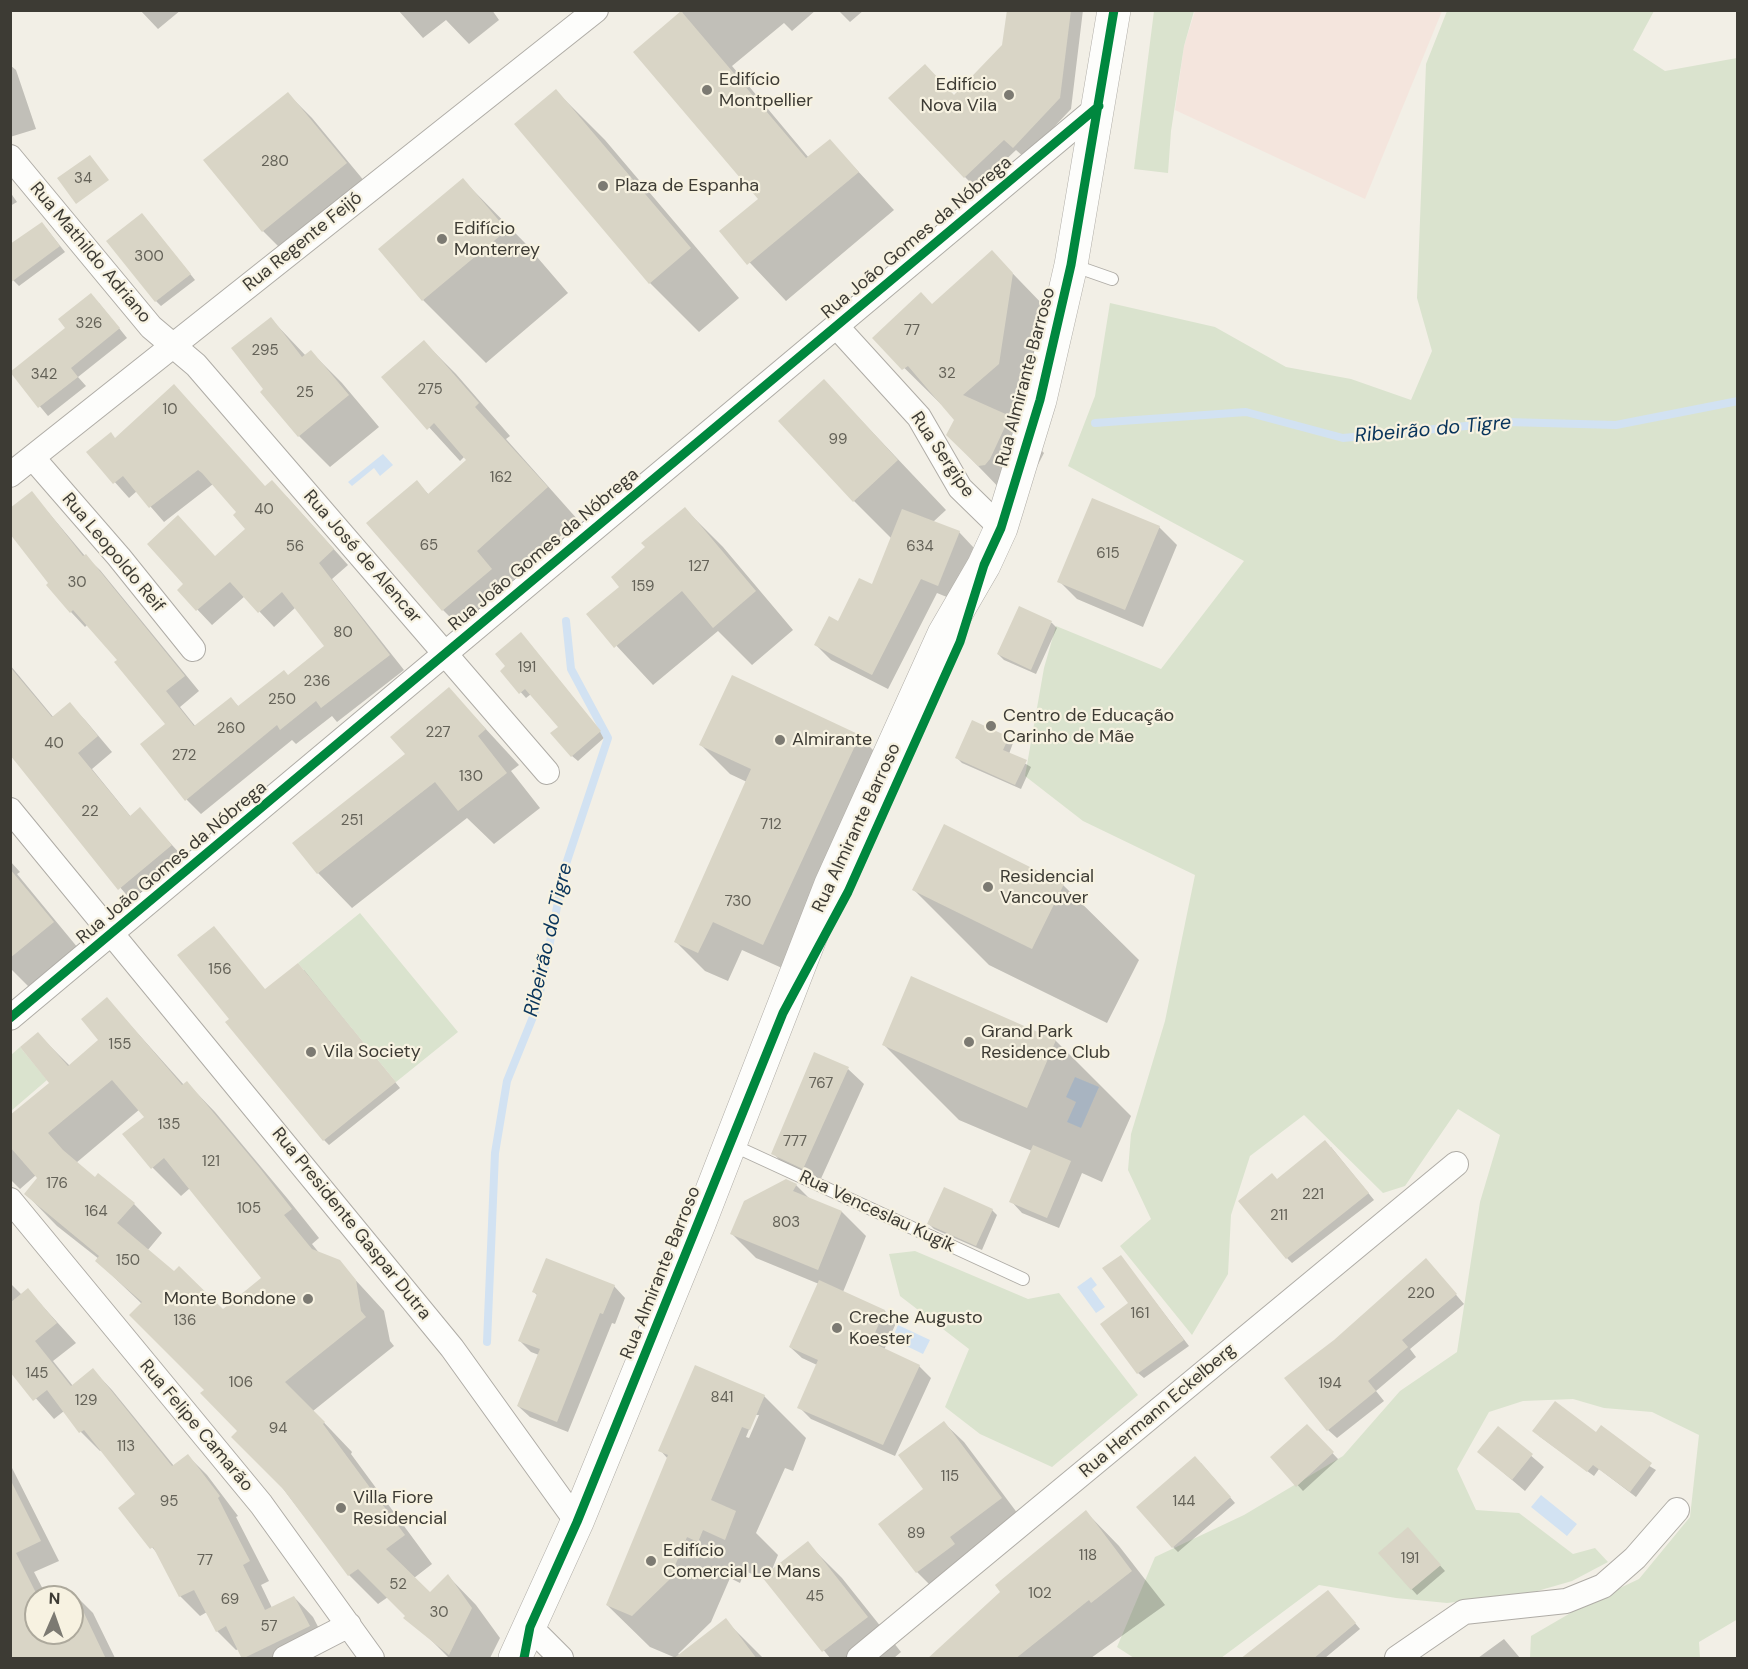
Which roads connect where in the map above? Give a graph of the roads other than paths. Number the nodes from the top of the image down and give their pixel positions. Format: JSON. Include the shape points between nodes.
{"nodes":[{"id":1,"x":596,"y":10,"type":"edge"},
{"id":2,"x":1114,"y":10,"type":"edge"},
{"id":3,"x":1099,"y":106,"type":"junction"},
{"id":4,"x":10,"y":157,"type":"edge"},
{"id":5,"x":1071,"y":264,"type":"junction"},
{"id":6,"x":1112,"y":279,"type":"dead end"},
{"id":7,"x":837,"y":327,"type":"junction"},
{"id":8,"x":174,"y":346,"type":"junction"},
{"id":9,"x":33,"y":458,"type":"junction"},
{"id":10,"x":10,"y":475,"type":"edge"},
{"id":11,"x":1001,"y":528,"type":"junction"},
{"id":12,"x":193,"y":649,"type":"dead end"},
{"id":13,"x":446,"y":655,"type":"junction"},
{"id":14,"x":547,"y":772,"type":"dead end"},
{"id":15,"x":10,"y":810,"type":"edge"},
{"id":16,"x":113,"y":934,"type":"junction"},
{"id":17,"x":10,"y":1018,"type":"edge"},
{"id":18,"x":730,"y":1144,"type":"junction"},
{"id":19,"x":1456,"y":1164,"type":"dead end"},
{"id":20,"x":10,"y":1200,"type":"edge"},
{"id":21,"x":1023,"y":1279,"type":"dead end"},
{"id":22,"x":1677,"y":1510,"type":"dead end"},
{"id":23,"x":577,"y":1522,"type":"junction"},
{"id":24,"x":349,"y":1625,"type":"junction"},
{"id":25,"x":527,"y":1643,"type":"edge"},
{"id":26,"x":285,"y":1659,"type":"edge"},
{"id":27,"x":372,"y":1659,"type":"edge"},
{"id":28,"x":515,"y":1659,"type":"edge"},
{"id":29,"x":561,"y":1659,"type":"edge"},
{"id":30,"x":859,"y":1659,"type":"edge"},
{"id":31,"x":1397,"y":1659,"type":"edge"}],
"edges":[{"from":1,"to":8,"type":"street","name":"Rua Regente Feijó"},
{"from":2,"to":3,"type":"main road","name":"Rua Almirante Barroso"},
{"from":3,"to":5,"type":"main road","name":"Rua Almirante Barroso"},
{"from":3,"to":7,"type":"street","name":"Rua João Gomes da Nóbrega"},
{"from":4,"to":8,"type":"street","name":"Rua Mathildo Adriano","via":[[151,327]]},
{"from":5,"to":6,"type":"lane"},
{"from":5,"to":11,"type":"main road","name":"Rua Almirante Barroso","via":[[1040,400]]},
{"from":7,"to":11,"type":"street","name":"Rua Sergipe","via":[[919,417],[960,488]]},
{"from":7,"to":13,"type":"street","name":"Rua João Gomes da Nóbrega"},
{"from":8,"to":9,"type":"street","name":"Rua Regente Feijó"},
{"from":8,"to":13,"type":"street","name":"Rua José de Alencar","via":[[196,365]]},
{"from":9,"to":10,"type":"street","name":"Rua Regente Feijó"},
{"from":9,"to":12,"type":"street","name":"Rua Leopoldo Reif"},
{"from":11,"to":18,"type":"main road","name":"Rua Almirante Barroso","via":[[944,634],[831,884]]},
{"from":13,"to":14,"type":"street","name":"Rua José de Alencar"},
{"from":13,"to":16,"type":"street","name":"Rua João Gomes da Nóbrega"},
{"from":15,"to":16,"type":"street","name":"Rua Presidente Gaspar Dutra"},
{"from":16,"to":17,"type":"street","name":"Rua João Gomes da Nóbrega"},
{"from":16,"to":23,"type":"street","name":"Rua Presidente Gaspar Dutra","via":[[453,1348]]},
{"from":18,"to":21,"type":"lane","name":"Rua Venceslau Kugik"},
{"from":18,"to":23,"type":"main road","name":"Rua Almirante Barroso"},
{"from":19,"to":30,"type":"street","name":"Rua Hermann Eckelberg"},
{"from":20,"to":24,"type":"street","name":"Rua Felipe Camarão","via":[[261,1504]]},
{"from":22,"to":31,"type":"street","via":[[1635,1558],[1603,1586],[1566,1601],[1464,1612]]},
{"from":23,"to":25,"type":"main road","name":"Rua Almirante Barroso"},
{"from":24,"to":26,"type":"street"},
{"from":24,"to":27,"type":"street","name":"Rua Felipe Camarão"},
{"from":25,"to":28,"type":"main road","name":"Rua Almirante Barroso"},
{"from":25,"to":29,"type":"street"}]}
